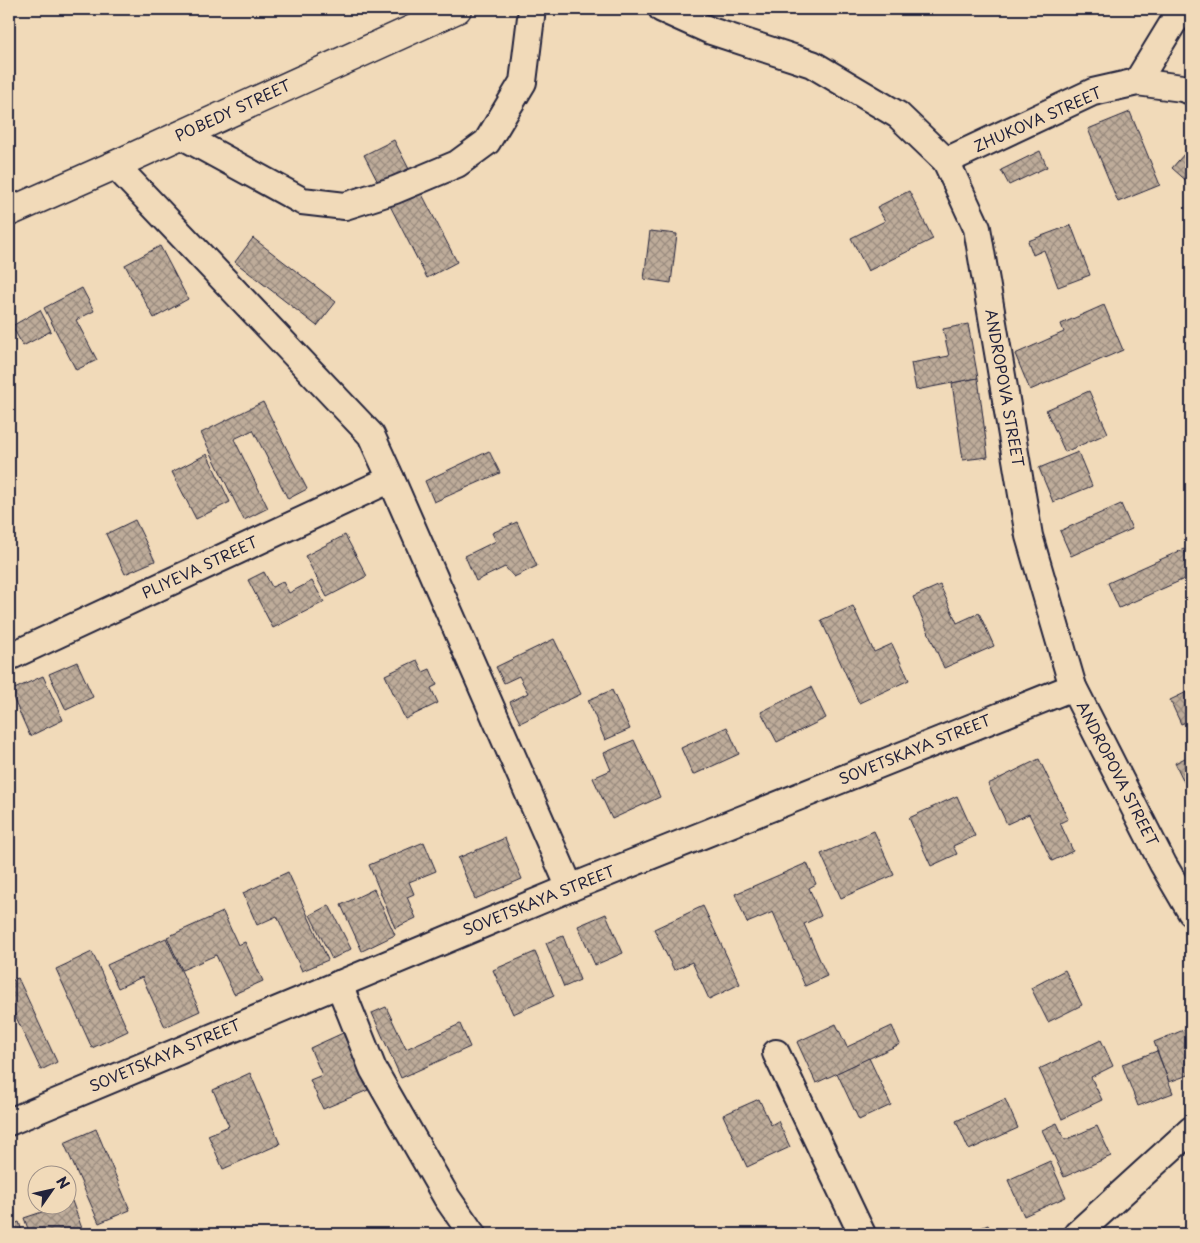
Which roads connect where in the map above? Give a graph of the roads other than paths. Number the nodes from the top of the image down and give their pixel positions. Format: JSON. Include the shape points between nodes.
{"nodes":[{"id":1,"x":457,"y":9,"type":"edge"},
{"id":2,"x":532,"y":9,"type":"edge"},
{"id":3,"x":662,"y":9,"type":"edge"},
{"id":4,"x":1186,"y":9,"type":"edge"},
{"id":5,"x":1137,"y":82,"type":"junction"},
{"id":6,"x":1191,"y":91,"type":"edge"},
{"id":7,"x":181,"y":135,"type":"junction"},
{"id":8,"x":946,"y":161,"type":"junction"},
{"id":9,"x":116,"y":165,"type":"junction"},
{"id":10,"x":9,"y":212,"type":"edge"},
{"id":11,"x":391,"y":479,"type":"junction"},
{"id":12,"x":9,"y":657,"type":"edge"},
{"id":13,"x":1073,"y":688,"type":"junction"},
{"id":14,"x":570,"y":888,"type":"junction"},
{"id":15,"x":1191,"y":912,"type":"edge"},
{"id":16,"x":339,"y":984,"type":"junction"},
{"id":17,"x":776,"y":1053,"type":"dead end"},
{"id":18,"x":9,"y":1122,"type":"edge"},
{"id":19,"x":1191,"y":1130,"type":"edge"},
{"id":20,"x":472,"y":1234,"type":"edge"},
{"id":21,"x":862,"y":1234,"type":"edge"},
{"id":22,"x":1077,"y":1234,"type":"edge"}],
"edges":[{"from":1,"to":7,"type":"main road","name":"POBEDY STREET"},
{"from":2,"to":7,"type":"street","via":[[523,82],[487,142],[457,164],[395,190],[345,206],[302,201]]},
{"from":3,"to":8,"type":"street","name":"ANDROPOVA STREET","via":[[711,31],[812,64],[898,115]]},
{"from":4,"to":5,"type":"street","via":[[1173,23]]},
{"from":5,"to":6,"type":"street","name":"ZHUKOVA STREET"},
{"from":5,"to":8,"type":"street","name":"ZHUKOVA STREET","via":[[1093,92]]},
{"from":7,"to":9,"type":"main road","name":"POBEDY STREET"},
{"from":8,"to":13,"type":"street","name":"ANDROPOVA STREET","via":[[977,228],[1029,536]]},
{"from":9,"to":10,"type":"main road","name":"POBEDY STREET"},
{"from":9,"to":11,"type":"street","via":[[371,435]]},
{"from":11,"to":12,"type":"street","name":"PLIYEVA STREET"},
{"from":11,"to":14,"type":"street"},
{"from":13,"to":14,"type":"street","name":"SOVETSKAYA STREET"},
{"from":13,"to":15,"type":"street","name":"ANDROPOVA STREET"},
{"from":14,"to":16,"type":"street","name":"SOVETSKAYA STREET"},
{"from":16,"to":18,"type":"street","name":"SOVETSKAYA STREET"},
{"from":16,"to":20,"type":"street","via":[[373,1069],[447,1198]]},
{"from":17,"to":21,"type":"street"},
{"from":19,"to":22,"type":"street"}]}
